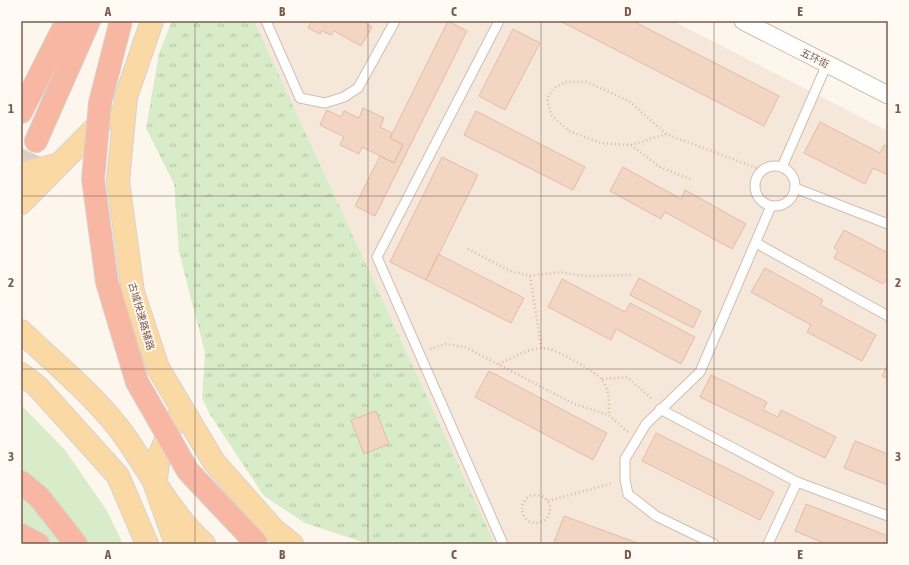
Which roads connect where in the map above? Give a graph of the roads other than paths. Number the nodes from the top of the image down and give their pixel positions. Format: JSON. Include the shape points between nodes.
{"nodes":[{"id":1,"x":67,"y":21,"type":"edge"},
{"id":2,"x":89,"y":21,"type":"edge"},
{"id":3,"x":121,"y":21,"type":"edge"},
{"id":4,"x":152,"y":21,"type":"edge"},
{"id":5,"x":266,"y":21,"type":"edge"},
{"id":6,"x":395,"y":21,"type":"edge"},
{"id":7,"x":499,"y":21,"type":"edge"},
{"id":8,"x":743,"y":21,"type":"edge"},
{"id":9,"x":827,"y":64,"type":"junction"},
{"id":10,"x":888,"y":95,"type":"edge"},
{"id":11,"x":126,"y":96,"type":"junction"},
{"id":12,"x":21,"y":112,"type":"edge"},
{"id":13,"x":36,"y":141,"type":"tunnel mouth"},
{"id":14,"x":59,"y":164,"type":"junction"},
{"id":15,"x":782,"y":167,"type":"junction"},
{"id":16,"x":21,"y":174,"type":"edge"},
{"id":17,"x":795,"y":188,"type":"junction"},
{"id":18,"x":21,"y":203,"type":"edge"},
{"id":19,"x":771,"y":206,"type":"junction"},
{"id":20,"x":888,"y":224,"type":"edge"},
{"id":21,"x":756,"y":243,"type":"junction"},
{"id":22,"x":888,"y":316,"type":"edge"},
{"id":23,"x":21,"y":332,"type":"edge"},
{"id":24,"x":21,"y":374,"type":"edge"},
{"id":25,"x":178,"y":402,"type":"junction"},
{"id":26,"x":660,"y":409,"type":"junction"},
{"id":27,"x":21,"y":482,"type":"edge"},
{"id":28,"x":797,"y":482,"type":"junction"},
{"id":29,"x":155,"y":486,"type":"junction"},
{"id":30,"x":888,"y":516,"type":"edge"},
{"id":31,"x":21,"y":535,"type":"edge"},
{"id":32,"x":38,"y":544,"type":"edge"},
{"id":33,"x":76,"y":544,"type":"edge"},
{"id":34,"x":147,"y":544,"type":"edge"},
{"id":35,"x":176,"y":544,"type":"edge"},
{"id":36,"x":204,"y":544,"type":"edge"},
{"id":37,"x":257,"y":544,"type":"edge"},
{"id":38,"x":292,"y":544,"type":"edge"},
{"id":39,"x":503,"y":544,"type":"edge"},
{"id":40,"x":714,"y":544,"type":"edge"},
{"id":41,"x":768,"y":544,"type":"edge"}],
"edges":[{"from":1,"to":12,"type":"highway"},
{"from":2,"to":13,"type":"highway"},
{"from":3,"to":37,"type":"highway","bridge":true,"via":[[100,103],[93,179],[107,282],[137,382],[145,396],[188,471]]},
{"from":4,"to":11,"type":"main road","name":"古城快速路辅路"},
{"from":5,"to":6,"type":"lane","via":[[300,98],[325,103],[344,97],[358,88]]},
{"from":7,"to":39,"type":"lane","via":[[377,257]]},
{"from":8,"to":9,"type":"street","name":"五环街"},
{"from":9,"to":10,"type":"street","name":"五环街"},
{"from":9,"to":15,"type":"lane"},
{"from":11,"to":14,"type":"main road"},
{"from":11,"to":25,"type":"main road","name":"古城快速路辅路","via":[[118,181],[133,292],[158,368]]},
{"from":14,"to":16,"type":"main road"},
{"from":14,"to":18,"type":"main road"},
{"from":15,"to":17,"type":"lane","via":[[792,175]]},
{"from":15,"to":19,"type":"lane","via":[[768,166],[755,181],[754,187],[759,200]]},
{"from":17,"to":19,"type":"lane","via":[[790,200],[784,204]]},
{"from":17,"to":20,"type":"lane"},
{"from":19,"to":21,"type":"lane"},
{"from":21,"to":22,"type":"lane"},
{"from":21,"to":26,"type":"lane","via":[[700,372]]},
{"from":23,"to":29,"type":"main road","via":[[102,410],[126,438]]},
{"from":24,"to":34,"type":"main road","via":[[37,386],[118,476]]},
{"from":25,"to":29,"type":"main road","via":[[159,456]]},
{"from":25,"to":38,"type":"main road","name":"古城快速路辅路","via":[[214,462],[274,530]]},
{"from":26,"to":28,"type":"lane"},
{"from":26,"to":40,"type":"lane","via":[[635,439],[625,459],[628,494],[656,516]]},
{"from":27,"to":33,"type":"highway","via":[[39,497]]},
{"from":28,"to":30,"type":"lane"},
{"from":28,"to":41,"type":"lane"},
{"from":29,"to":35,"type":"main road"},
{"from":29,"to":36,"type":"main road"},
{"from":31,"to":32,"type":"highway"}]}
